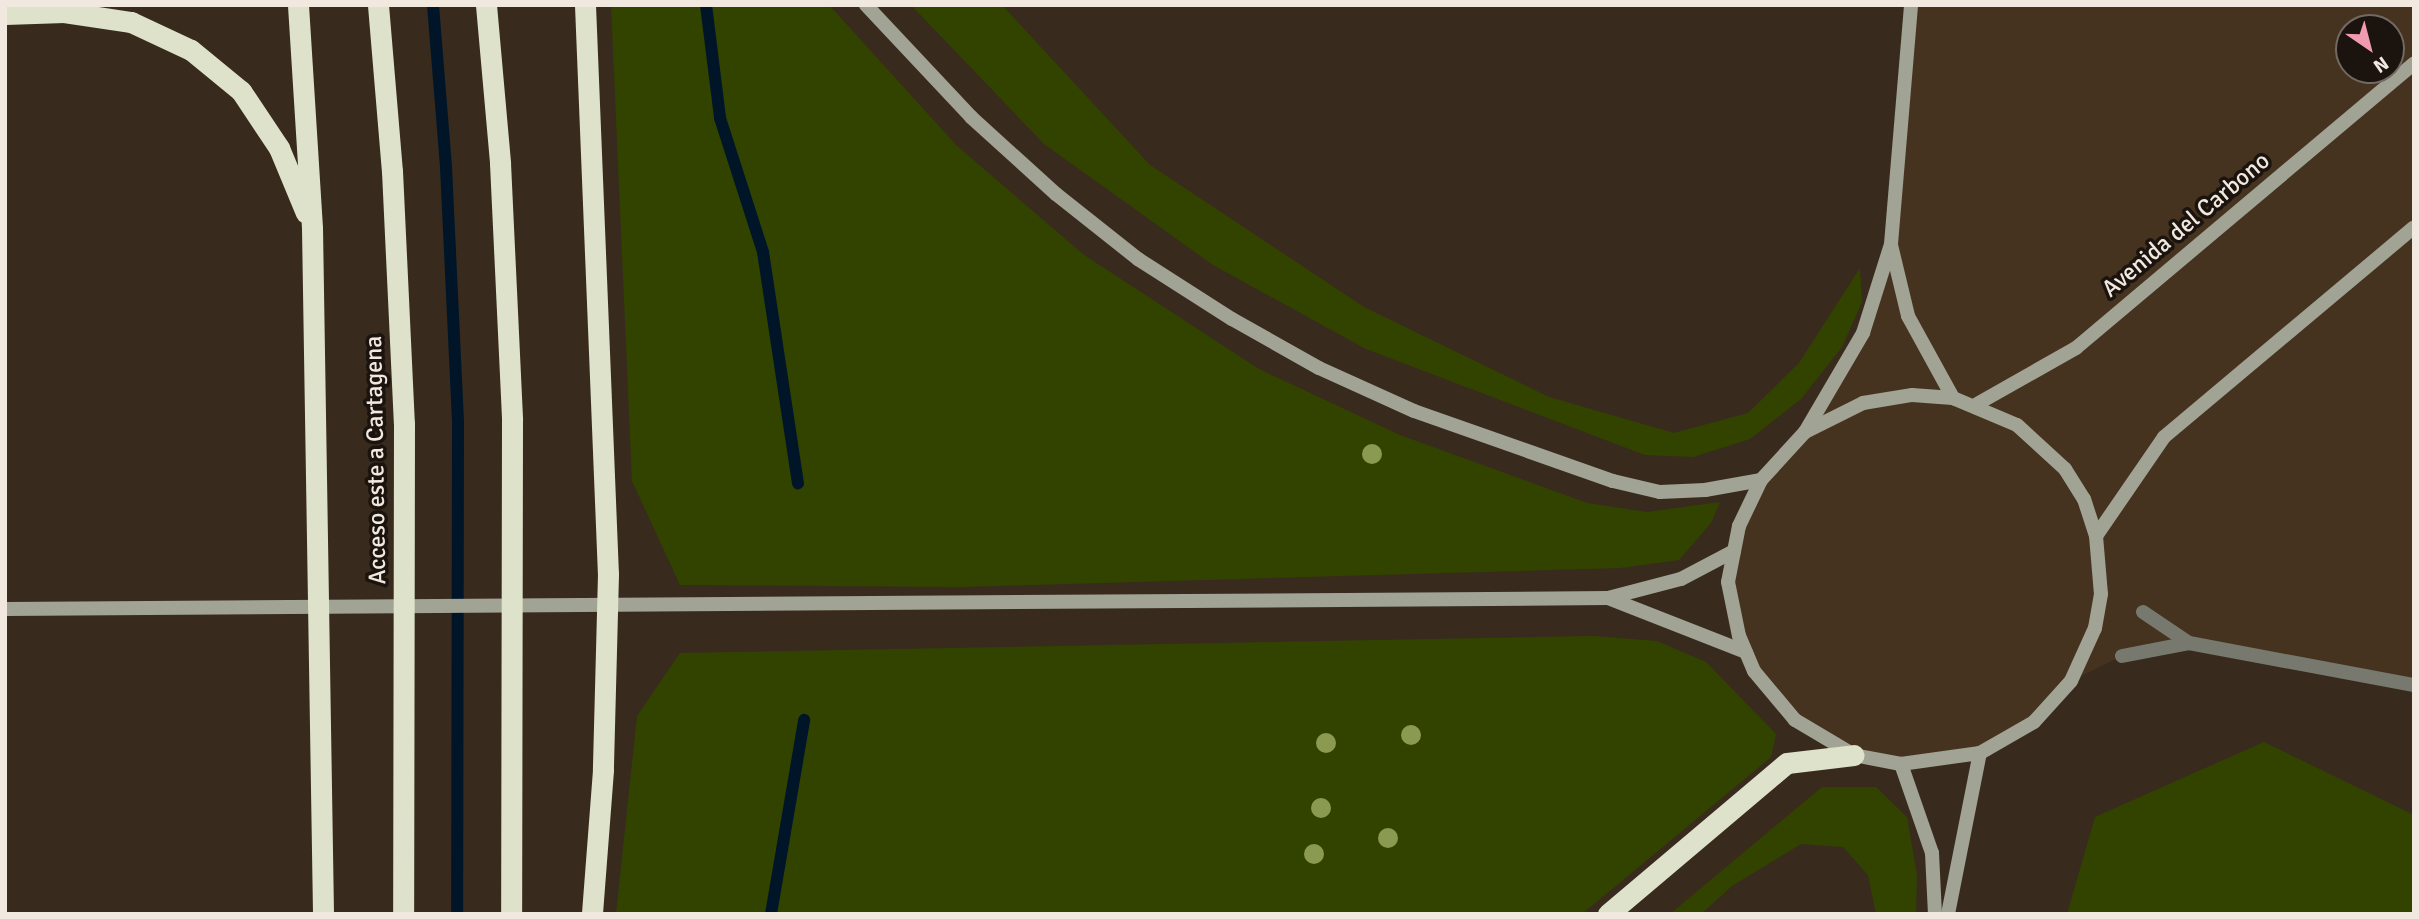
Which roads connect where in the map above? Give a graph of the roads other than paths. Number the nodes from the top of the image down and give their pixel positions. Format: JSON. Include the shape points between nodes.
{"nodes":[{"id":1,"x":298,"y":5,"type":"edge"},
{"id":2,"x":378,"y":5,"type":"edge"},
{"id":3,"x":486,"y":5,"type":"edge"},
{"id":4,"x":585,"y":5,"type":"edge"},
{"id":5,"x":866,"y":5,"type":"edge"},
{"id":6,"x":1911,"y":5,"type":"edge"},
{"id":7,"x":5,"y":14,"type":"edge"},
{"id":8,"x":2414,"y":63,"type":"edge"},
{"id":9,"x":2414,"y":227,"type":"edge"},
{"id":10,"x":312,"y":228,"type":"junction"},
{"id":11,"x":1891,"y":244,"type":"junction"},
{"id":12,"x":1953,"y":398,"type":"junction"},
{"id":13,"x":1977,"y":404,"type":"junction"},
{"id":14,"x":1805,"y":432,"type":"junction"},
{"id":15,"x":1761,"y":480,"type":"junction"},
{"id":16,"x":2096,"y":536,"type":"junction"},
{"id":17,"x":1734,"y":551,"type":"junction"},
{"id":18,"x":1608,"y":598,"type":"junction"},
{"id":19,"x":9,"y":612,"type":"edge"},
{"id":20,"x":2143,"y":612,"type":"dead end"},
{"id":21,"x":2189,"y":643,"type":"junction"},
{"id":22,"x":1746,"y":652,"type":"junction"},
{"id":23,"x":2122,"y":656,"type":"dead end"},
{"id":24,"x":2414,"y":684,"type":"edge"},
{"id":25,"x":1980,"y":753,"type":"junction"},
{"id":26,"x":1854,"y":755,"type":"junction"},
{"id":27,"x":1900,"y":764,"type":"junction"},
{"id":28,"x":323,"y":914,"type":"edge"},
{"id":29,"x":403,"y":914,"type":"edge"},
{"id":30,"x":511,"y":914,"type":"edge"},
{"id":31,"x":593,"y":914,"type":"edge"},
{"id":32,"x":1608,"y":914,"type":"edge"},
{"id":33,"x":1936,"y":914,"type":"edge"},
{"id":34,"x":1948,"y":914,"type":"edge"}],
"edges":[{"from":1,"to":10,"type":"highway"},
{"from":2,"to":29,"type":"highway","name":"Acceso este a Cartagena","via":[[392,171],[404,423]]},
{"from":3,"to":30,"type":"highway","via":[[500,163],[512,420]]},
{"from":4,"to":31,"type":"highway","via":[[608,574],[603,770]]},
{"from":5,"to":15,"type":"main road","via":[[971,117],[1056,194],[1138,259],[1319,368],[1414,411],[1613,481],[1660,492],[1705,491]]},
{"from":6,"to":11,"type":"main road"},
{"from":7,"to":10,"type":"highway","via":[[64,12],[131,22],[191,50],[241,91],[279,148]]},
{"from":8,"to":13,"type":"main road","name":"Avenida del Carbono","via":[[2076,348]]},
{"from":9,"to":16,"type":"main road","via":[[2164,437]]},
{"from":10,"to":28,"type":"highway"},
{"from":11,"to":12,"type":"main road","via":[[1908,316]]},
{"from":11,"to":14,"type":"main road","via":[[1863,333]]},
{"from":12,"to":13,"type":"main road"},
{"from":12,"to":14,"type":"main road","via":[[1912,395],[1863,403]]},
{"from":13,"to":16,"type":"main road","via":[[2017,425],[2065,468],[2084,499]]},
{"from":14,"to":15,"type":"main road"},
{"from":15,"to":17,"type":"main road","via":[[1739,526]]},
{"from":16,"to":25,"type":"main road","via":[[2101,594],[2095,628],[2071,681],[2034,722]]},
{"from":17,"to":18,"type":"main road","via":[[1681,579]]},
{"from":17,"to":22,"type":"main road","via":[[1728,582]]},
{"from":18,"to":19,"type":"main road"},
{"from":18,"to":22,"type":"main road"},
{"from":20,"to":21,"type":"street"},
{"from":21,"to":23,"type":"street"},
{"from":21,"to":24,"type":"street"},
{"from":22,"to":26,"type":"main road","via":[[1754,671],[1795,720]]},
{"from":25,"to":27,"type":"main road"},
{"from":25,"to":34,"type":"main road"},
{"from":26,"to":27,"type":"main road"},
{"from":26,"to":32,"type":"highway","via":[[1787,763]]},
{"from":27,"to":33,"type":"main road","via":[[1932,853]]}]}
